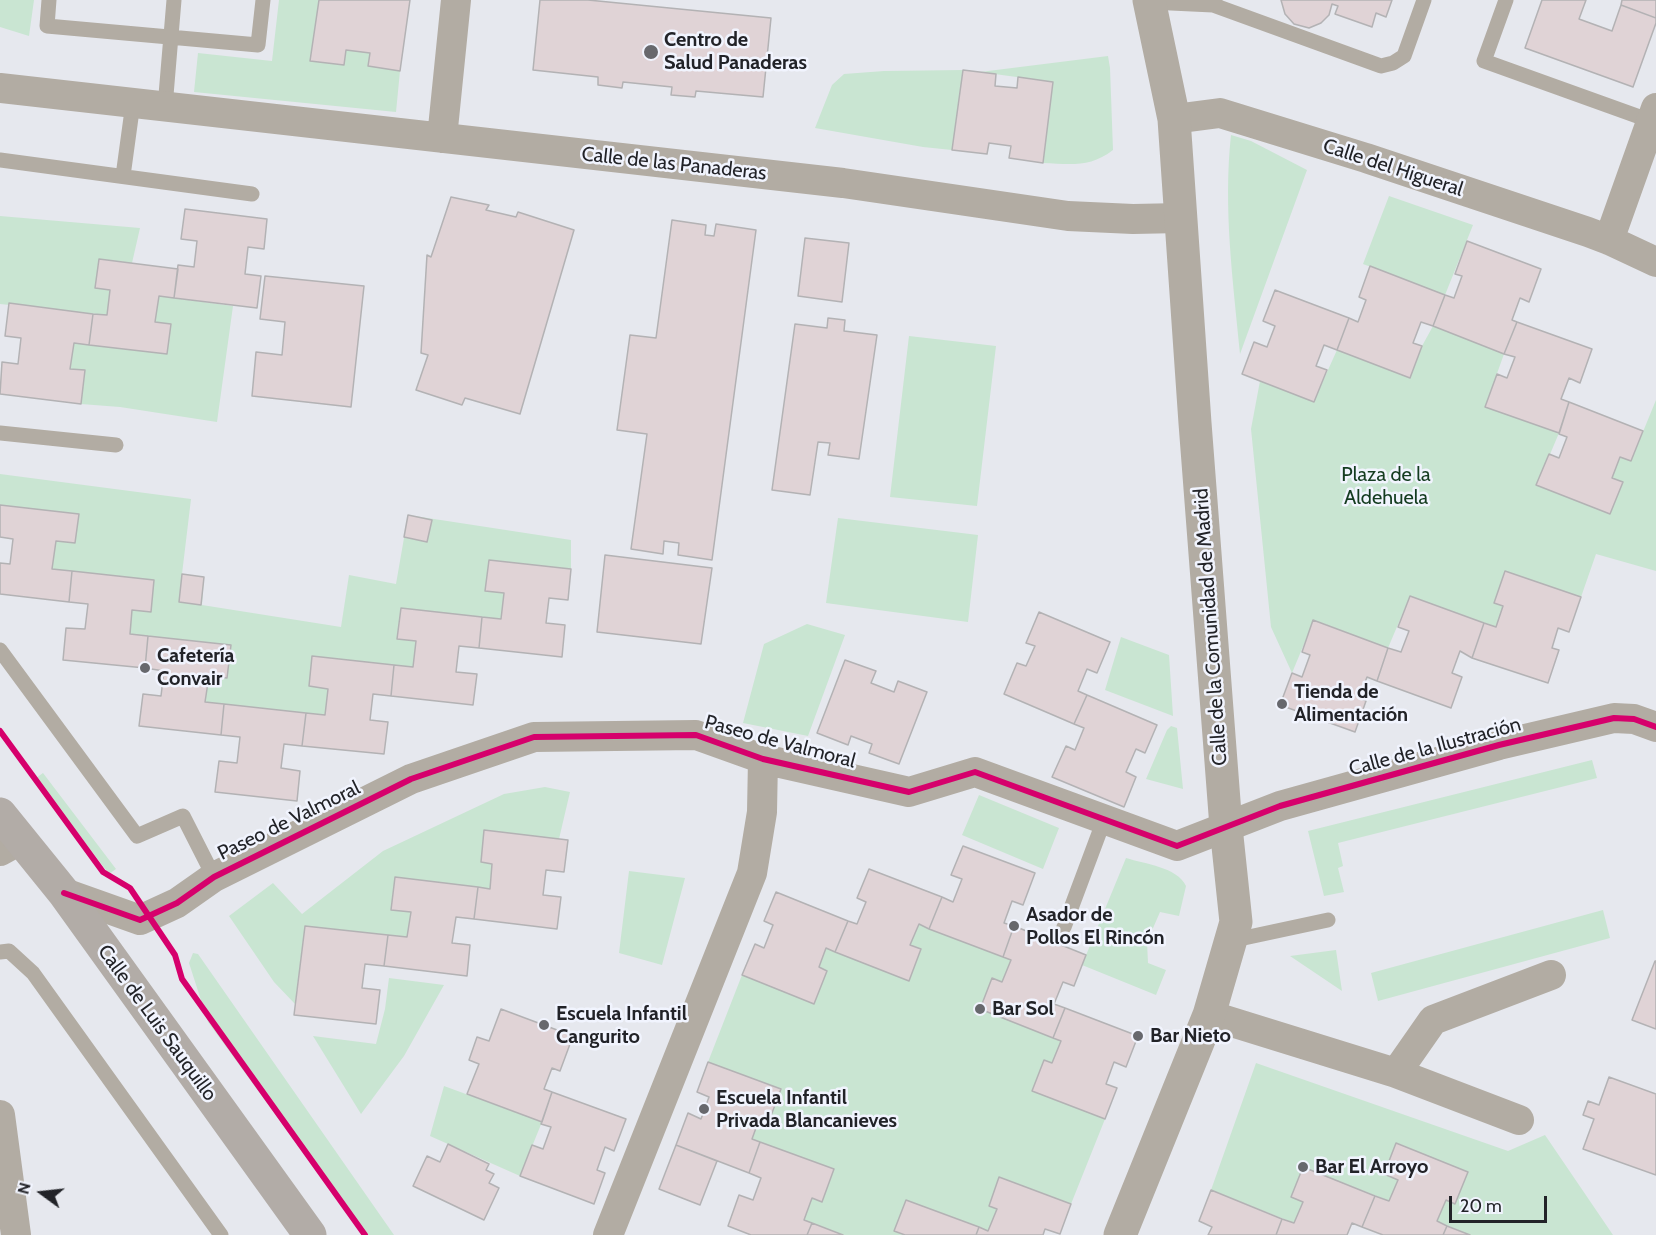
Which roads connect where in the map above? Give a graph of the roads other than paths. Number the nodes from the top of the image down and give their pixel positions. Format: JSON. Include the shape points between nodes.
{"nodes":[{"id":1,"x":49,"y":0,"type":"edge"},
{"id":2,"x":174,"y":0,"type":"edge"},
{"id":3,"x":263,"y":0,"type":"edge"},
{"id":4,"x":456,"y":0,"type":"edge"},
{"id":5,"x":1424,"y":0,"type":"edge"},
{"id":6,"x":1506,"y":0,"type":"edge"},
{"id":7,"x":1149,"y":1,"type":"edge"},
{"id":8,"x":1214,"y":2,"type":"edge"},
{"id":9,"x":171,"y":37,"type":"junction"},
{"id":10,"x":0,"y":88,"type":"edge"},
{"id":11,"x":133,"y":103,"type":"junction"},
{"id":12,"x":165,"y":106,"type":"junction"},
{"id":13,"x":1654,"y":114,"type":"edge"},
{"id":14,"x":1174,"y":119,"type":"junction"},
{"id":15,"x":442,"y":138,"type":"junction"},
{"id":16,"x":0,"y":160,"type":"edge"},
{"id":17,"x":123,"y":176,"type":"junction"},
{"id":18,"x":252,"y":194,"type":"dead end"},
{"id":19,"x":1182,"y":218,"type":"junction"},
{"id":20,"x":1609,"y":240,"type":"junction"},
{"id":21,"x":1656,"y":262,"type":"edge"},
{"id":22,"x":0,"y":433,"type":"edge"},
{"id":23,"x":116,"y":445,"type":"dead end"},
{"id":24,"x":0,"y":650,"type":"edge"},
{"id":25,"x":1656,"y":727,"type":"edge"},
{"id":26,"x":762,"y":759,"type":"junction"},
{"id":27,"x":0,"y":814,"type":"edge"},
{"id":28,"x":1104,"y":820,"type":"junction"},
{"id":29,"x":1226,"y":827,"type":"junction"},
{"id":30,"x":10,"y":846,"type":"edge"},
{"id":31,"x":214,"y":877,"type":"junction"},
{"id":32,"x":64,"y":893,"type":"junction"},
{"id":33,"x":1328,"y":920,"type":"dead end"},
{"id":34,"x":1064,"y":927,"type":"dead end"},
{"id":35,"x":1230,"y":941,"type":"junction"},
{"id":36,"x":0,"y":952,"type":"edge"},
{"id":37,"x":1551,"y":975,"type":"dead end"},
{"id":38,"x":1209,"y":1015,"type":"junction"},
{"id":39,"x":1396,"y":1073,"type":"junction"},
{"id":40,"x":0,"y":1115,"type":"edge"},
{"id":41,"x":1519,"y":1120,"type":"dead end"},
{"id":42,"x":16,"y":1235,"type":"edge"},
{"id":43,"x":221,"y":1235,"type":"edge"},
{"id":44,"x":310,"y":1235,"type":"edge"},
{"id":45,"x":608,"y":1235,"type":"edge"},
{"id":46,"x":1120,"y":1235,"type":"edge"}],
"edges":[{"from":1,"to":9,"type":"lane","via":[[47,26]]},
{"from":2,"to":9,"type":"lane"},
{"from":3,"to":9,"type":"lane","via":[[258,45]]},
{"from":4,"to":15,"type":"street"},
{"from":5,"to":8,"type":"lane","via":[[1404,56],[1381,66]]},
{"from":6,"to":13,"type":"lane","via":[[1484,61]]},
{"from":7,"to":8,"type":"lane"},
{"from":7,"to":14,"type":"street","name":"Calle de la Comunidad de Madrid"},
{"from":9,"to":12,"type":"lane"},
{"from":10,"to":11,"type":"street","name":"Calle de las Panaderas"},
{"from":11,"to":12,"type":"street","name":"Calle de las Panaderas"},
{"from":11,"to":17,"type":"lane"},
{"from":12,"to":15,"type":"street","name":"Calle de las Panaderas"},
{"from":13,"to":20,"type":"street"},
{"from":14,"to":19,"type":"street","name":"Calle de la Comunidad de Madrid"},
{"from":14,"to":20,"type":"street","name":"Calle del Higueral","via":[[1220,113]]},
{"from":15,"to":19,"type":"street","name":"Calle de las Panaderas","via":[[843,183],[1068,216]]},
{"from":16,"to":17,"type":"lane"},
{"from":17,"to":18,"type":"lane"},
{"from":19,"to":29,"type":"street","name":"Calle de la Comunidad de Madrid"},
{"from":20,"to":21,"type":"street","name":"Calle del Higueral"},
{"from":22,"to":23,"type":"lane"},
{"from":24,"to":31,"type":"lane","via":[[137,836],[183,816]]},
{"from":25,"to":29,"type":"street","name":"Calle de la Ilustración","via":[[1634,719],[1614,718],[1280,806]]},
{"from":26,"to":28,"type":"street","name":"Paseo de Valmoral","via":[[909,792],[975,772]]},
{"from":26,"to":31,"type":"street","name":"Paseo de Valmoral","via":[[696,735],[534,737],[411,779]]},
{"from":26,"to":45,"type":"street","via":[[762,812],[752,873]]},
{"from":27,"to":30,"type":"main road","name":"Calle de Luis Sauquillo"},
{"from":28,"to":29,"type":"street","name":"Paseo de Valmoral","via":[[1177,846]]},
{"from":28,"to":34,"type":"lane"},
{"from":29,"to":35,"type":"street","name":"Calle de la Comunidad de Madrid","via":[[1236,922]]},
{"from":30,"to":32,"type":"main road","name":"Calle de Luis Sauquillo"},
{"from":31,"to":32,"type":"street","name":"Paseo de Valmoral","via":[[177,903],[140,920]]},
{"from":32,"to":44,"type":"main road","name":"Calle de Luis Sauquillo"},
{"from":33,"to":35,"type":"lane"},
{"from":35,"to":38,"type":"street","name":"Calle de la Comunidad de Madrid"},
{"from":36,"to":43,"type":"lane","via":[[9,951],[33,973]]},
{"from":37,"to":39,"type":"street","via":[[1433,1020]]},
{"from":38,"to":39,"type":"street"},
{"from":38,"to":46,"type":"street","name":"Calle de la Comunidad de Madrid"},
{"from":39,"to":41,"type":"street"},
{"from":40,"to":42,"type":"street"}]}
